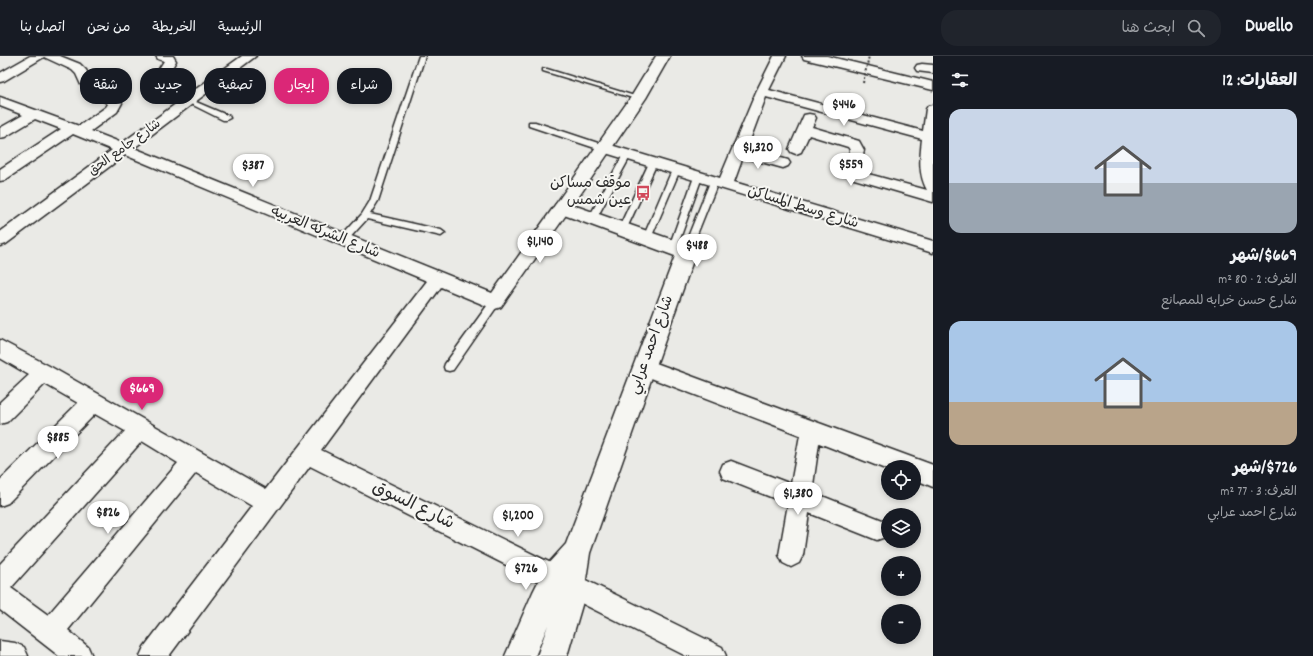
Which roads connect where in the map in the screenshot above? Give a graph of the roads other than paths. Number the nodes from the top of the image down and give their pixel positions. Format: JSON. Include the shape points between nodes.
{"nodes":[{"id":1,"x":38,"y":56,"type":"edge"},
{"id":2,"x":50,"y":56,"type":"edge"},
{"id":3,"x":162,"y":56,"type":"edge"},
{"id":4,"x":250,"y":56,"type":"edge"},
{"id":5,"x":422,"y":56,"type":"edge"},
{"id":6,"x":663,"y":56,"type":"edge"},
{"id":7,"x":780,"y":56,"type":"edge"},
{"id":8,"x":809,"y":56,"type":"edge"},
{"id":9,"x":907,"y":64,"type":"dead end"},
{"id":10,"x":166,"y":68,"type":"edge"},
{"id":11,"x":929,"y":69,"type":"edge"},
{"id":12,"x":545,"y":70,"type":"dead end"},
{"id":13,"x":0,"y":78,"type":"edge"},
{"id":14,"x":933,"y":86,"type":"edge"},
{"id":15,"x":762,"y":92,"type":"junction"},
{"id":16,"x":196,"y":96,"type":"edge"},
{"id":17,"x":638,"y":98,"type":"junction"},
{"id":18,"x":196,"y":100,"type":"edge"},
{"id":19,"x":0,"y":101,"type":"edge"},
{"id":20,"x":185,"y":104,"type":"edge"},
{"id":21,"x":814,"y":106,"type":"junction"},
{"id":22,"x":933,"y":109,"type":"edge"},
{"id":23,"x":34,"y":114,"type":"junction"},
{"id":24,"x":226,"y":118,"type":"dead end"},
{"id":25,"x":532,"y":124,"type":"dead end"},
{"id":26,"x":805,"y":129,"type":"junction"},
{"id":27,"x":76,"y":130,"type":"junction"},
{"id":28,"x":0,"y":134,"type":"edge"},
{"id":29,"x":931,"y":138,"type":"edge"},
{"id":30,"x":604,"y":148,"type":"junction"},
{"id":31,"x":123,"y":150,"type":"junction"},
{"id":32,"x":796,"y":150,"type":"dead end"},
{"id":33,"x":740,"y":151,"type":"junction"},
{"id":34,"x":627,"y":155,"type":"junction"},
{"id":35,"x":653,"y":163,"type":"junction"},
{"id":36,"x":783,"y":163,"type":"dead end"},
{"id":37,"x":676,"y":170,"type":"junction"},
{"id":38,"x":0,"y":176,"type":"edge"},
{"id":39,"x":698,"y":177,"type":"junction"},
{"id":40,"x":719,"y":183,"type":"junction"},
{"id":41,"x":933,"y":187,"type":"edge"},
{"id":42,"x":933,"y":197,"type":"edge"},
{"id":43,"x":562,"y":208,"type":"junction"},
{"id":44,"x":365,"y":216,"type":"junction"},
{"id":45,"x":592,"y":219,"type":"junction"},
{"id":46,"x":622,"y":230,"type":"junction"},
{"id":47,"x":441,"y":233,"type":"dead end"},
{"id":48,"x":647,"y":238,"type":"junction"},
{"id":49,"x":0,"y":240,"type":"edge"},
{"id":50,"x":343,"y":240,"type":"junction"},
{"id":51,"x":933,"y":247,"type":"edge"},
{"id":52,"x":679,"y":250,"type":"junction"},
{"id":53,"x":438,"y":279,"type":"junction"},
{"id":54,"x":495,"y":302,"type":"junction"},
{"id":55,"x":0,"y":348,"type":"edge"},
{"id":56,"x":449,"y":367,"type":"dead end"},
{"id":57,"x":645,"y":367,"type":"junction"},
{"id":58,"x":44,"y":373,"type":"junction"},
{"id":59,"x":93,"y":402,"type":"junction"},
{"id":60,"x":0,"y":415,"type":"edge"},
{"id":61,"x":140,"y":429,"type":"junction"},
{"id":62,"x":811,"y":430,"type":"junction"},
{"id":63,"x":306,"y":453,"type":"junction"},
{"id":64,"x":194,"y":460,"type":"junction"},
{"id":65,"x":890,"y":460,"type":"edge"},
{"id":66,"x":731,"y":471,"type":"dead end"},
{"id":67,"x":921,"y":472,"type":"edge"},
{"id":68,"x":933,"y":476,"type":"edge"},
{"id":69,"x":0,"y":495,"type":"edge"},
{"id":70,"x":800,"y":498,"type":"junction"},
{"id":71,"x":268,"y":503,"type":"junction"},
{"id":72,"x":877,"y":529,"type":"dead end"},
{"id":73,"x":791,"y":556,"type":"dead end"},
{"id":74,"x":564,"y":581,"type":"junction"},
{"id":75,"x":0,"y":582,"type":"edge"},
{"id":76,"x":0,"y":595,"type":"edge"},
{"id":77,"x":50,"y":632,"type":"junction"},
{"id":78,"x":80,"y":656,"type":"edge"},
{"id":79,"x":153,"y":656,"type":"edge"},
{"id":80,"x":520,"y":656,"type":"edge"},
{"id":81,"x":552,"y":656,"type":"edge"},
{"id":82,"x":713,"y":656,"type":"edge"}],
"edges":[{"from":1,"to":13,"type":"street"},
{"from":2,"to":27,"type":"street","via":[[76,67],[86,82],[115,103],[112,109]]},
{"from":3,"to":10,"type":"street","via":[[170,61]]},
{"from":4,"to":16,"type":"street","name":"شارع جامع الحق"},
{"from":5,"to":44,"type":"lane","via":[[377,193]]},
{"from":6,"to":17,"type":"street"},
{"from":7,"to":15,"type":"street"},
{"from":8,"to":14,"type":"street"},
{"from":9,"to":11,"type":"street"},
{"from":12,"to":17,"type":"lane"},
{"from":15,"to":21,"type":"street"},
{"from":15,"to":33,"type":"street"},
{"from":17,"to":30,"type":"street"},
{"from":18,"to":24,"type":"lane"},
{"from":19,"to":23,"type":"street","name":"شارع الشركه العربيه"},
{"from":20,"to":31,"type":"street","name":"شارع جامع الحق"},
{"from":21,"to":26,"type":"street"},
{"from":21,"to":29,"type":"street"},
{"from":22,"to":29,"type":"street"},
{"from":23,"to":27,"type":"street","name":"شارع الشركه العربيه"},
{"from":23,"to":28,"type":"street"},
{"from":25,"to":30,"type":"lane"},
{"from":26,"to":32,"type":"street"},
{"from":26,"to":42,"type":"street","via":[[854,144],[857,150],[852,169],[856,175]]},
{"from":27,"to":31,"type":"street","name":"شارع الشركه العربيه"},
{"from":27,"to":38,"type":"street"},
{"from":29,"to":41,"type":"street","via":[[927,178]]},
{"from":30,"to":34,"type":"street","name":"شارع وسط المساكن"},
{"from":30,"to":43,"type":"street"},
{"from":31,"to":49,"type":"street","name":"شارع جامع الحق"},
{"from":31,"to":50,"type":"street","name":"شارع الشركه العربيه"},
{"from":33,"to":36,"type":"street"},
{"from":33,"to":40,"type":"street"},
{"from":34,"to":35,"type":"street","name":"شارع وسط المساكن"},
{"from":34,"to":45,"type":"lane"},
{"from":35,"to":37,"type":"street","name":"شارع وسط المساكن"},
{"from":35,"to":46,"type":"lane"},
{"from":37,"to":39,"type":"street","name":"شارع وسط المساكن"},
{"from":37,"to":48,"type":"lane"},
{"from":39,"to":40,"type":"street","name":"شارع وسط المساكن"},
{"from":39,"to":52,"type":"lane"},
{"from":40,"to":51,"type":"street","name":"شارع وسط المساكن"},
{"from":40,"to":52,"type":"lane"},
{"from":43,"to":45,"type":"street"},
{"from":43,"to":54,"type":"street"},
{"from":44,"to":47,"type":"lane"},
{"from":44,"to":50,"type":"lane"},
{"from":45,"to":46,"type":"street"},
{"from":46,"to":48,"type":"street"},
{"from":48,"to":52,"type":"street"},
{"from":50,"to":53,"type":"street","name":"شارع الشركه العربيه"},
{"from":52,"to":57,"type":"street","name":"شارع احمد عرابي"},
{"from":53,"to":54,"type":"street","name":"شارع الشركه العربيه"},
{"from":53,"to":63,"type":"street"},
{"from":54,"to":56,"type":"lane"},
{"from":55,"to":58,"type":"street"},
{"from":57,"to":62,"type":"street"},
{"from":57,"to":74,"type":"street","name":"شارع احمد عرابي"},
{"from":58,"to":59,"type":"street"},
{"from":58,"to":60,"type":"street"},
{"from":59,"to":61,"type":"street"},
{"from":59,"to":69,"type":"street"},
{"from":61,"to":64,"type":"street"},
{"from":61,"to":75,"type":"street"},
{"from":62,"to":65,"type":"street"},
{"from":62,"to":70,"type":"street"},
{"from":63,"to":71,"type":"street"},
{"from":63,"to":74,"type":"street","name":"شارع السوق"},
{"from":64,"to":71,"type":"street"},
{"from":64,"to":77,"type":"street"},
{"from":66,"to":70,"type":"street"},
{"from":67,"to":68,"type":"street"},
{"from":70,"to":72,"type":"street"},
{"from":70,"to":73,"type":"street"},
{"from":71,"to":79,"type":"street"},
{"from":74,"to":80,"type":"street","name":"شارع احمد عرابي","via":[[543,602]]},
{"from":74,"to":81,"type":"street","name":"شارع احمد عرابي","via":[[566,613]]},
{"from":74,"to":82,"type":"street","name":"شارع السوق"},
{"from":76,"to":77,"type":"street"},
{"from":77,"to":78,"type":"street"}]}
